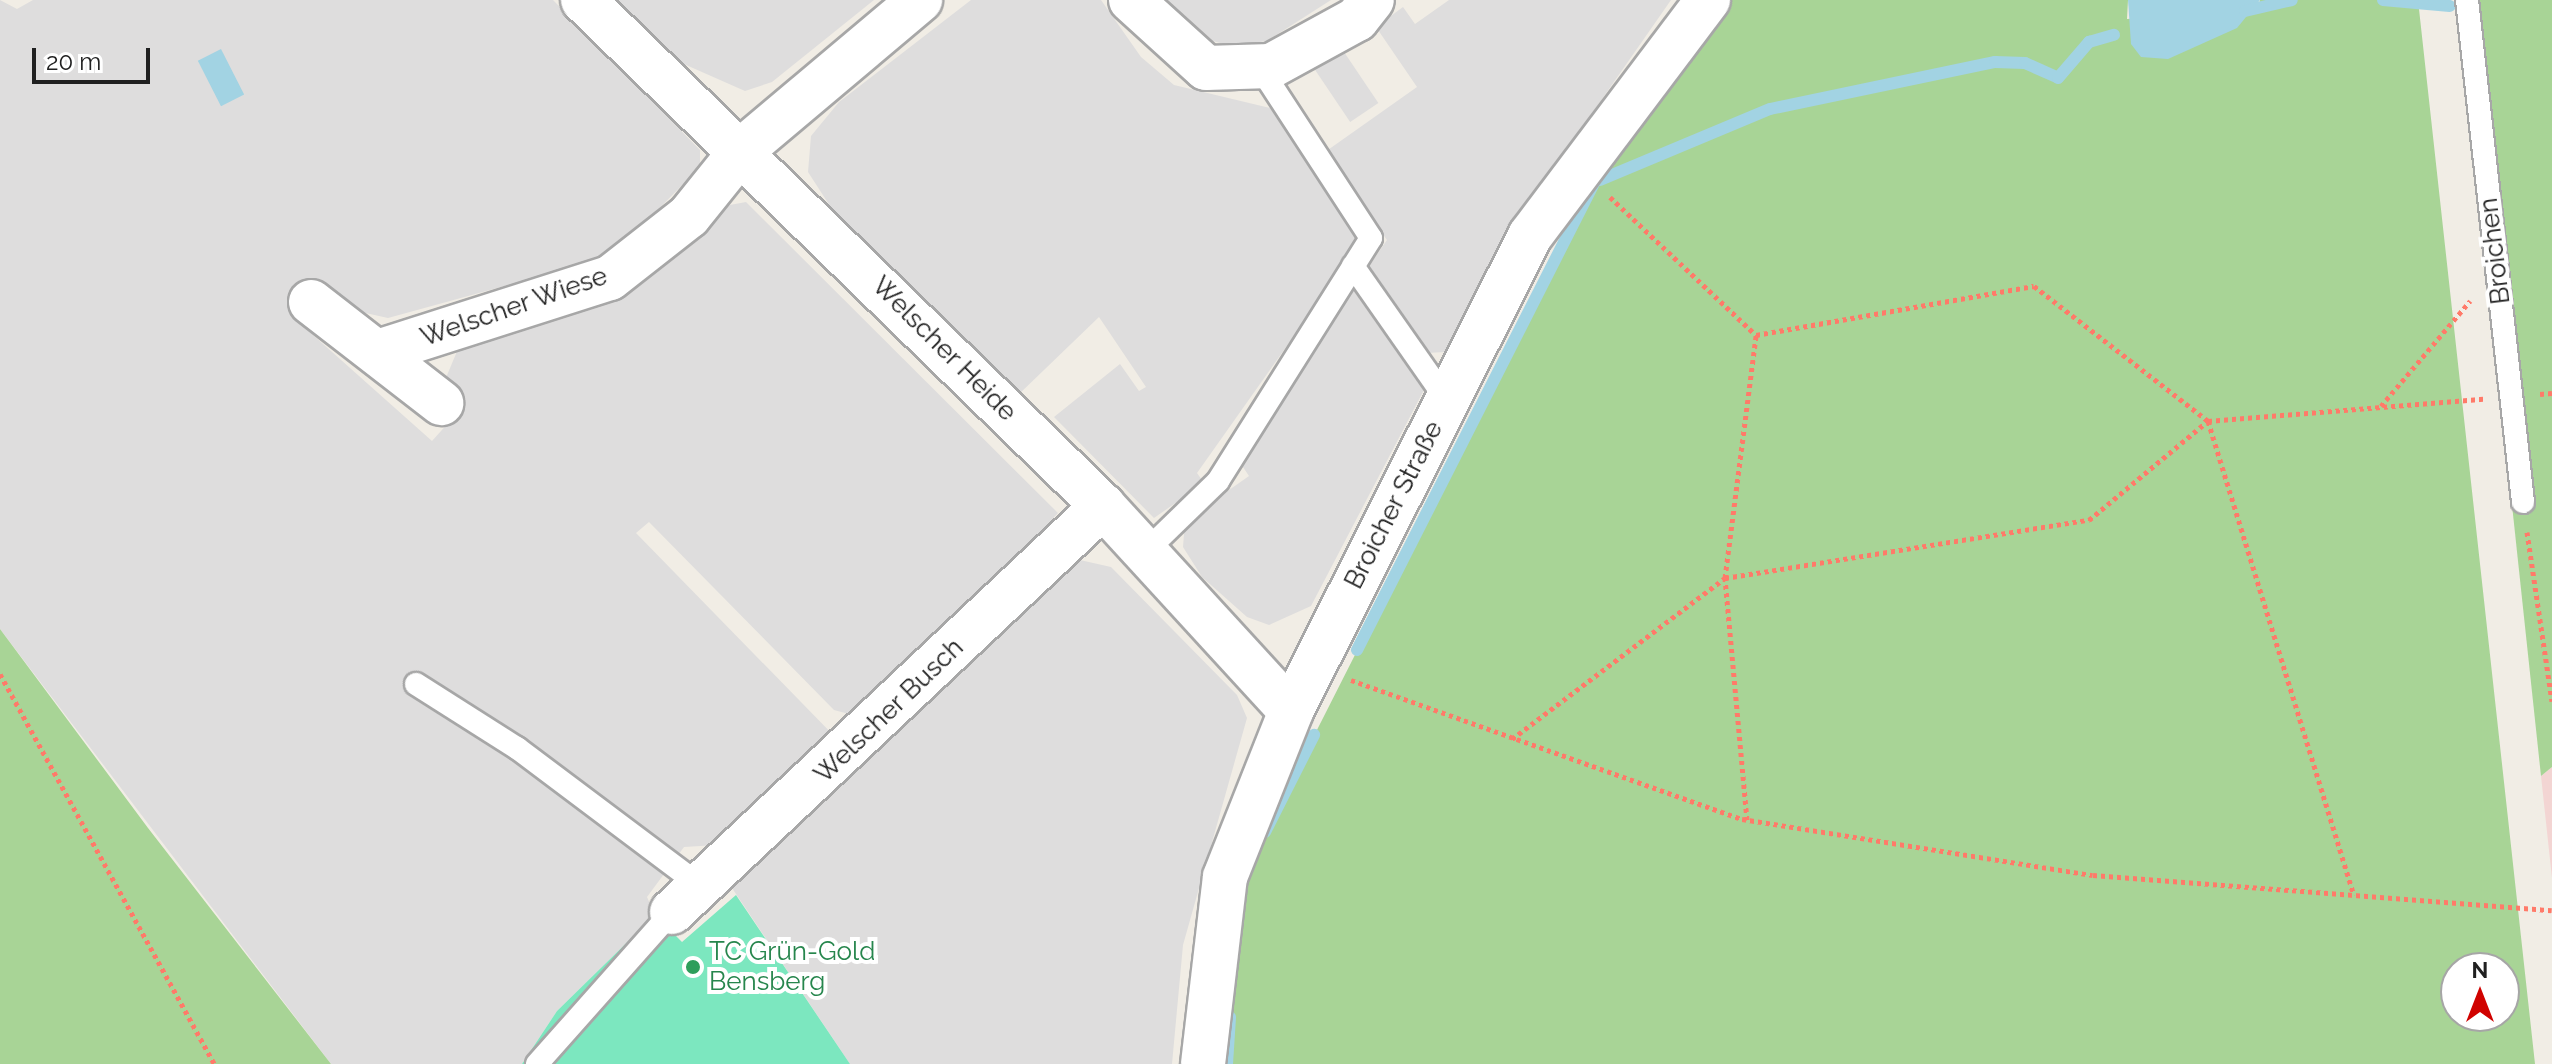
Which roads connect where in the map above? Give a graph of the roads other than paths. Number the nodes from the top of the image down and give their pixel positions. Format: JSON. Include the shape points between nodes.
{"nodes":[{"id":1,"x":583,"y":0,"type":"edge"},
{"id":2,"x":920,"y":0,"type":"edge"},
{"id":3,"x":1131,"y":0,"type":"edge"},
{"id":4,"x":1372,"y":0,"type":"edge"},
{"id":5,"x":1708,"y":0,"type":"edge"},
{"id":6,"x":2467,"y":0,"type":"edge"},
{"id":7,"x":1259,"y":66,"type":"junction"},
{"id":8,"x":742,"y":150,"type":"junction"},
{"id":9,"x":1353,"y":266,"type":"junction"},
{"id":10,"x":311,"y":302,"type":"dead end"},
{"id":11,"x":381,"y":351,"type":"junction"},
{"id":12,"x":1447,"y":400,"type":"junction"},
{"id":13,"x":441,"y":403,"type":"dead end"},
{"id":14,"x":2523,"y":502,"type":"road end"},
{"id":15,"x":1103,"y":506,"type":"junction"},
{"id":16,"x":1144,"y":553,"type":"junction"},
{"id":17,"x":416,"y":684,"type":"dead end"},
{"id":18,"x":1291,"y":711,"type":"junction"},
{"id":19,"x":687,"y":899,"type":"junction"},
{"id":20,"x":537,"y":1064,"type":"edge"},
{"id":21,"x":1203,"y":1064,"type":"edge"}],
"edges":[{"from":1,"to":8,"type":"street","name":"Welscher Heide"},
{"from":2,"to":8,"type":"street","name":"Welscher Wiese"},
{"from":3,"to":7,"type":"street","via":[[1206,68]]},
{"from":4,"to":7,"type":"street","via":[[1357,19]]},
{"from":5,"to":12,"type":"street","name":"Broicher Straße","via":[[1530,236]]},
{"from":6,"to":14,"type":"lane","name":"Broichen"},
{"from":7,"to":9,"type":"lane","via":[[1371,238]]},
{"from":8,"to":11,"type":"street","name":"Welscher Wiese","via":[[689,216],[610,278]]},
{"from":8,"to":15,"type":"street","name":"Welscher Heide"},
{"from":9,"to":12,"type":"lane"},
{"from":9,"to":16,"type":"lane","via":[[1218,481]]},
{"from":10,"to":11,"type":"street","name":"Welscher Wiese"},
{"from":11,"to":13,"type":"street","name":"Welscher Wiese"},
{"from":12,"to":18,"type":"street","name":"Broicher Straße"},
{"from":15,"to":16,"type":"street","name":"Welscher Heide"},
{"from":15,"to":19,"type":"street","name":"Welscher Busch"},
{"from":16,"to":18,"type":"street","name":"Welscher Heide"},
{"from":17,"to":19,"type":"lane","via":[[517,748]]},
{"from":18,"to":21,"type":"street","name":"Broicher Straße","via":[[1225,877]]},
{"from":19,"to":20,"type":"lane"}]}
